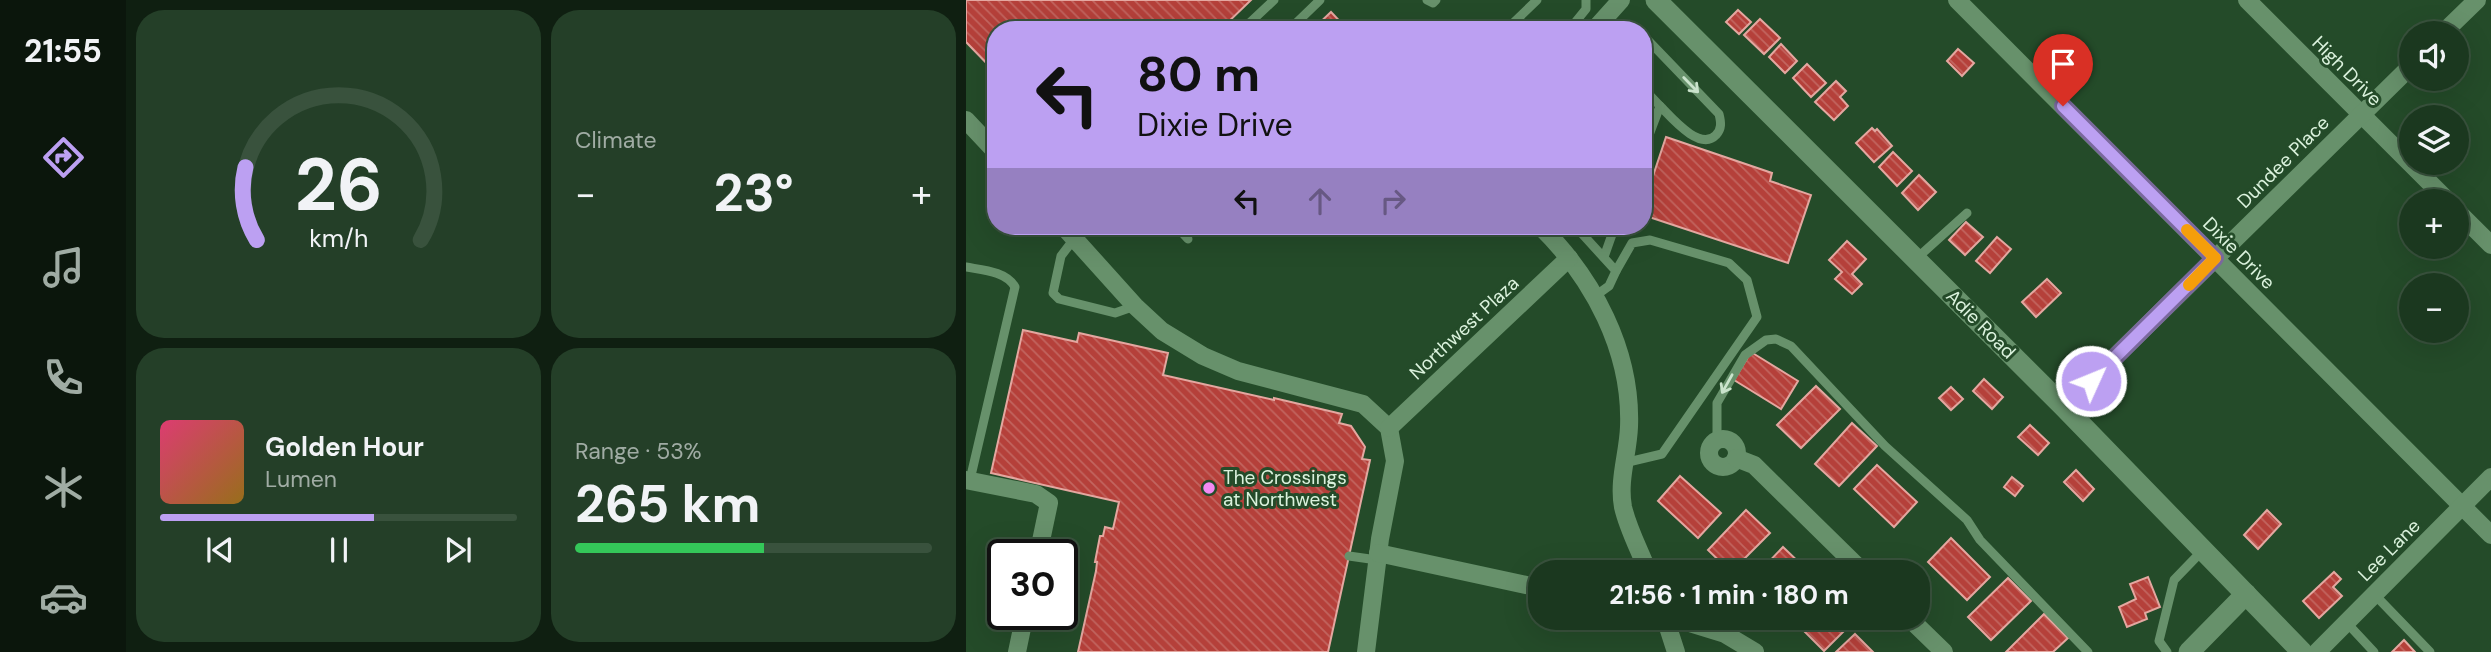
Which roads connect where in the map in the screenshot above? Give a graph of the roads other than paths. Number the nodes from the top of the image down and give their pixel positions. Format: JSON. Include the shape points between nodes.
{"nodes":[{"id":1,"x":1274,"y":0,"type":"edge"},
{"id":2,"x":1320,"y":0,"type":"edge"},
{"id":3,"x":1427,"y":0,"type":"edge"},
{"id":4,"x":1436,"y":0,"type":"edge"},
{"id":5,"x":1537,"y":0,"type":"edge"},
{"id":6,"x":1587,"y":0,"type":"edge"},
{"id":7,"x":1622,"y":0,"type":"edge"},
{"id":8,"x":1656,"y":0,"type":"edge"},
{"id":9,"x":2247,"y":0,"type":"edge"},
{"id":10,"x":2477,"y":0,"type":"edge"},
{"id":11,"x":1968,"y":4,"type":"edge"},
{"id":12,"x":1252,"y":21,"type":"edge"},
{"id":13,"x":1298,"y":21,"type":"edge"},
{"id":14,"x":1515,"y":21,"type":"edge"},
{"id":15,"x":1576,"y":21,"type":"edge"},
{"id":16,"x":1602,"y":21,"type":"edge"},
{"id":17,"x":2455,"y":21,"type":"edge"},
{"id":18,"x":1652,"y":44,"type":"edge"},
{"id":19,"x":2399,"y":77,"type":"edge"},
{"id":20,"x":1652,"y":98,"type":"edge"},
{"id":21,"x":1660,"y":106,"type":"junction"},
{"id":22,"x":2361,"y":114,"type":"junction"},
{"id":23,"x":966,"y":120,"type":"edge"},
{"id":24,"x":1652,"y":126,"type":"edge"},
{"id":25,"x":987,"y":142,"type":"edge"},
{"id":26,"x":2436,"y":189,"type":"edge"},
{"id":27,"x":1967,"y":213,"type":"dead end"},
{"id":28,"x":2469,"y":223,"type":"edge"},
{"id":29,"x":1068,"y":235,"type":"edge"},
{"id":30,"x":1072,"y":235,"type":"edge"},
{"id":31,"x":1184,"y":235,"type":"edge"},
{"id":32,"x":1548,"y":235,"type":"edge"},
{"id":33,"x":1583,"y":235,"type":"edge"},
{"id":34,"x":1612,"y":235,"type":"edge"},
{"id":35,"x":1188,"y":239,"type":"dead end"},
{"id":36,"x":2491,"y":245,"type":"edge"},
{"id":37,"x":1569,"y":257,"type":"junction"},
{"id":38,"x":1604,"y":257,"type":"junction"},
{"id":39,"x":2215,"y":258,"type":"junction"},
{"id":40,"x":1916,"y":259,"type":"junction"},
{"id":41,"x":966,"y":267,"type":"edge"},
{"id":42,"x":1616,"y":271,"type":"junction"},
{"id":43,"x":1595,"y":296,"type":"junction"},
{"id":44,"x":1135,"y":306,"type":"junction"},
{"id":45,"x":2064,"y":407,"type":"junction"},
{"id":46,"x":1389,"y":428,"type":"junction"},
{"id":47,"x":1717,"y":440,"type":"joint"},
{"id":48,"x":1624,"y":463,"type":"junction"},
{"id":49,"x":2491,"y":477,"type":"edge"},
{"id":50,"x":968,"y":480,"type":"edge"},
{"id":51,"x":2462,"y":506,"type":"junction"},
{"id":52,"x":2491,"y":535,"type":"edge"},
{"id":53,"x":1041,"y":539,"type":"edge"},
{"id":54,"x":2203,"y":550,"type":"junction"},
{"id":55,"x":1349,"y":556,"type":"dead end"},
{"id":56,"x":1377,"y":556,"type":"junction"},
{"id":57,"x":1643,"y":560,"type":"edge"},
{"id":58,"x":1851,"y":560,"type":"edge"},
{"id":59,"x":1528,"y":586,"type":"edge"},
{"id":60,"x":2246,"y":594,"type":"junction"},
{"id":61,"x":2374,"y":594,"type":"junction"},
{"id":62,"x":2346,"y":622,"type":"junction"},
{"id":63,"x":1022,"y":630,"type":"edge"},
{"id":64,"x":1669,"y":630,"type":"edge"},
{"id":65,"x":1710,"y":630,"type":"edge"},
{"id":66,"x":1921,"y":630,"type":"edge"},
{"id":67,"x":1017,"y":652,"type":"edge"},
{"id":68,"x":1366,"y":652,"type":"edge"},
{"id":69,"x":1676,"y":652,"type":"edge"},
{"id":70,"x":1755,"y":652,"type":"edge"},
{"id":71,"x":1944,"y":652,"type":"edge"},
{"id":72,"x":2088,"y":652,"type":"edge"},
{"id":73,"x":2167,"y":652,"type":"edge"},
{"id":74,"x":2189,"y":652,"type":"edge"},
{"id":75,"x":2302,"y":652,"type":"edge"},
{"id":76,"x":2317,"y":652,"type":"edge"},
{"id":77,"x":2374,"y":652,"type":"edge"},
{"id":78,"x":2430,"y":652,"type":"edge"}],
"edges":[{"from":1,"to":12,"type":"lane"},
{"from":2,"to":13,"type":"lane"},
{"from":3,"to":4,"type":"lane"},
{"from":5,"to":14,"type":"lane"},
{"from":6,"to":15,"type":"lane"},
{"from":7,"to":16,"type":"street"},
{"from":8,"to":40,"type":"street","name":"Adie Road"},
{"from":9,"to":22,"type":"street","name":"High Drive"},
{"from":10,"to":17,"type":"street"},
{"from":11,"to":39,"type":"street","name":"Dixie Drive"},
{"from":18,"to":21,"type":"lane","one_way":true,"via":[[1719,114],[1722,123],[1718,133],[1701,140]]},
{"from":19,"to":22,"type":"street","name":"Dundee Place"},
{"from":20,"to":21,"type":"lane"},
{"from":21,"to":24,"type":"lane"},
{"from":22,"to":26,"type":"street","name":"High Drive"},
{"from":22,"to":39,"type":"street","name":"Dundee Place"},
{"from":23,"to":25,"type":"street"},
{"from":27,"to":40,"type":"lane"},
{"from":28,"to":36,"type":"street"},
{"from":29,"to":44,"type":"lane","via":[[1053,293],[1059,299],[1115,313]]},
{"from":30,"to":44,"type":"street"},
{"from":31,"to":35,"type":"lane"},
{"from":32,"to":37,"type":"street"},
{"from":33,"to":38,"type":"lane"},
{"from":34,"to":38,"type":"lane"},
{"from":37,"to":43,"type":"street"},
{"from":37,"to":46,"type":"street","name":"Northwest Plaza"},
{"from":38,"to":42,"type":"lane"},
{"from":39,"to":45,"type":"street","name":"Dundee Place"},
{"from":39,"to":51,"type":"street","name":"Dixie Drive"},
{"from":40,"to":45,"type":"street","name":"Adie Road"},
{"from":41,"to":50,"type":"lane","via":[[997,273],[1015,287]]},
{"from":42,"to":43,"type":"lane","via":[[1609,286]]},
{"from":42,"to":48,"type":"lane","via":[[1632,243],[1650,240],[1729,263],[1747,280],[1757,317],[1662,454]]},
{"from":43,"to":48,"type":"street","via":[[1627,386],[1629,428]]},
{"from":44,"to":46,"type":"street","via":[[1162,331],[1220,365],[1363,404]]},
{"from":45,"to":54,"type":"street","name":"Adie Road"},
{"from":46,"to":56,"type":"street","via":[[1395,461]]},
{"from":47,"to":58,"type":"street","via":[[1709,451],[1713,464],[1726,467],[1736,458],[1754,465]]},
{"from":72,"to":47,"type":"lane","one_way":true,"via":[[1980,540],[1967,520],[1885,446],[1791,345],[1766,340],[1745,355],[1717,403]]},
{"from":48,"to":57,"type":"street","via":[[1623,506]]},
{"from":49,"to":51,"type":"street","name":"Lee Lane"},
{"from":50,"to":53,"type":"street","via":[[1035,495],[1049,503]]},
{"from":51,"to":52,"type":"street","name":"Dixie Drive"},
{"from":51,"to":61,"type":"street","name":"Lee Lane"},
{"from":54,"to":60,"type":"street","name":"Adie Road"},
{"from":54,"to":73,"type":"lane","via":[[2174,580],[2159,641]]},
{"from":55,"to":56,"type":"lane"},
{"from":56,"to":59,"type":"street"},
{"from":56,"to":68,"type":"street"},
{"from":60,"to":74,"type":"street"},
{"from":60,"to":75,"type":"street","name":"Adie Road"},
{"from":61,"to":62,"type":"street","name":"Lee Lane"},
{"from":61,"to":78,"type":"lane"},
{"from":62,"to":76,"type":"street","name":"Lee Lane"},
{"from":62,"to":77,"type":"lane"},
{"from":63,"to":67,"type":"street"},
{"from":64,"to":69,"type":"street"},
{"from":65,"to":70,"type":"street"},
{"from":66,"to":71,"type":"street"}]}
